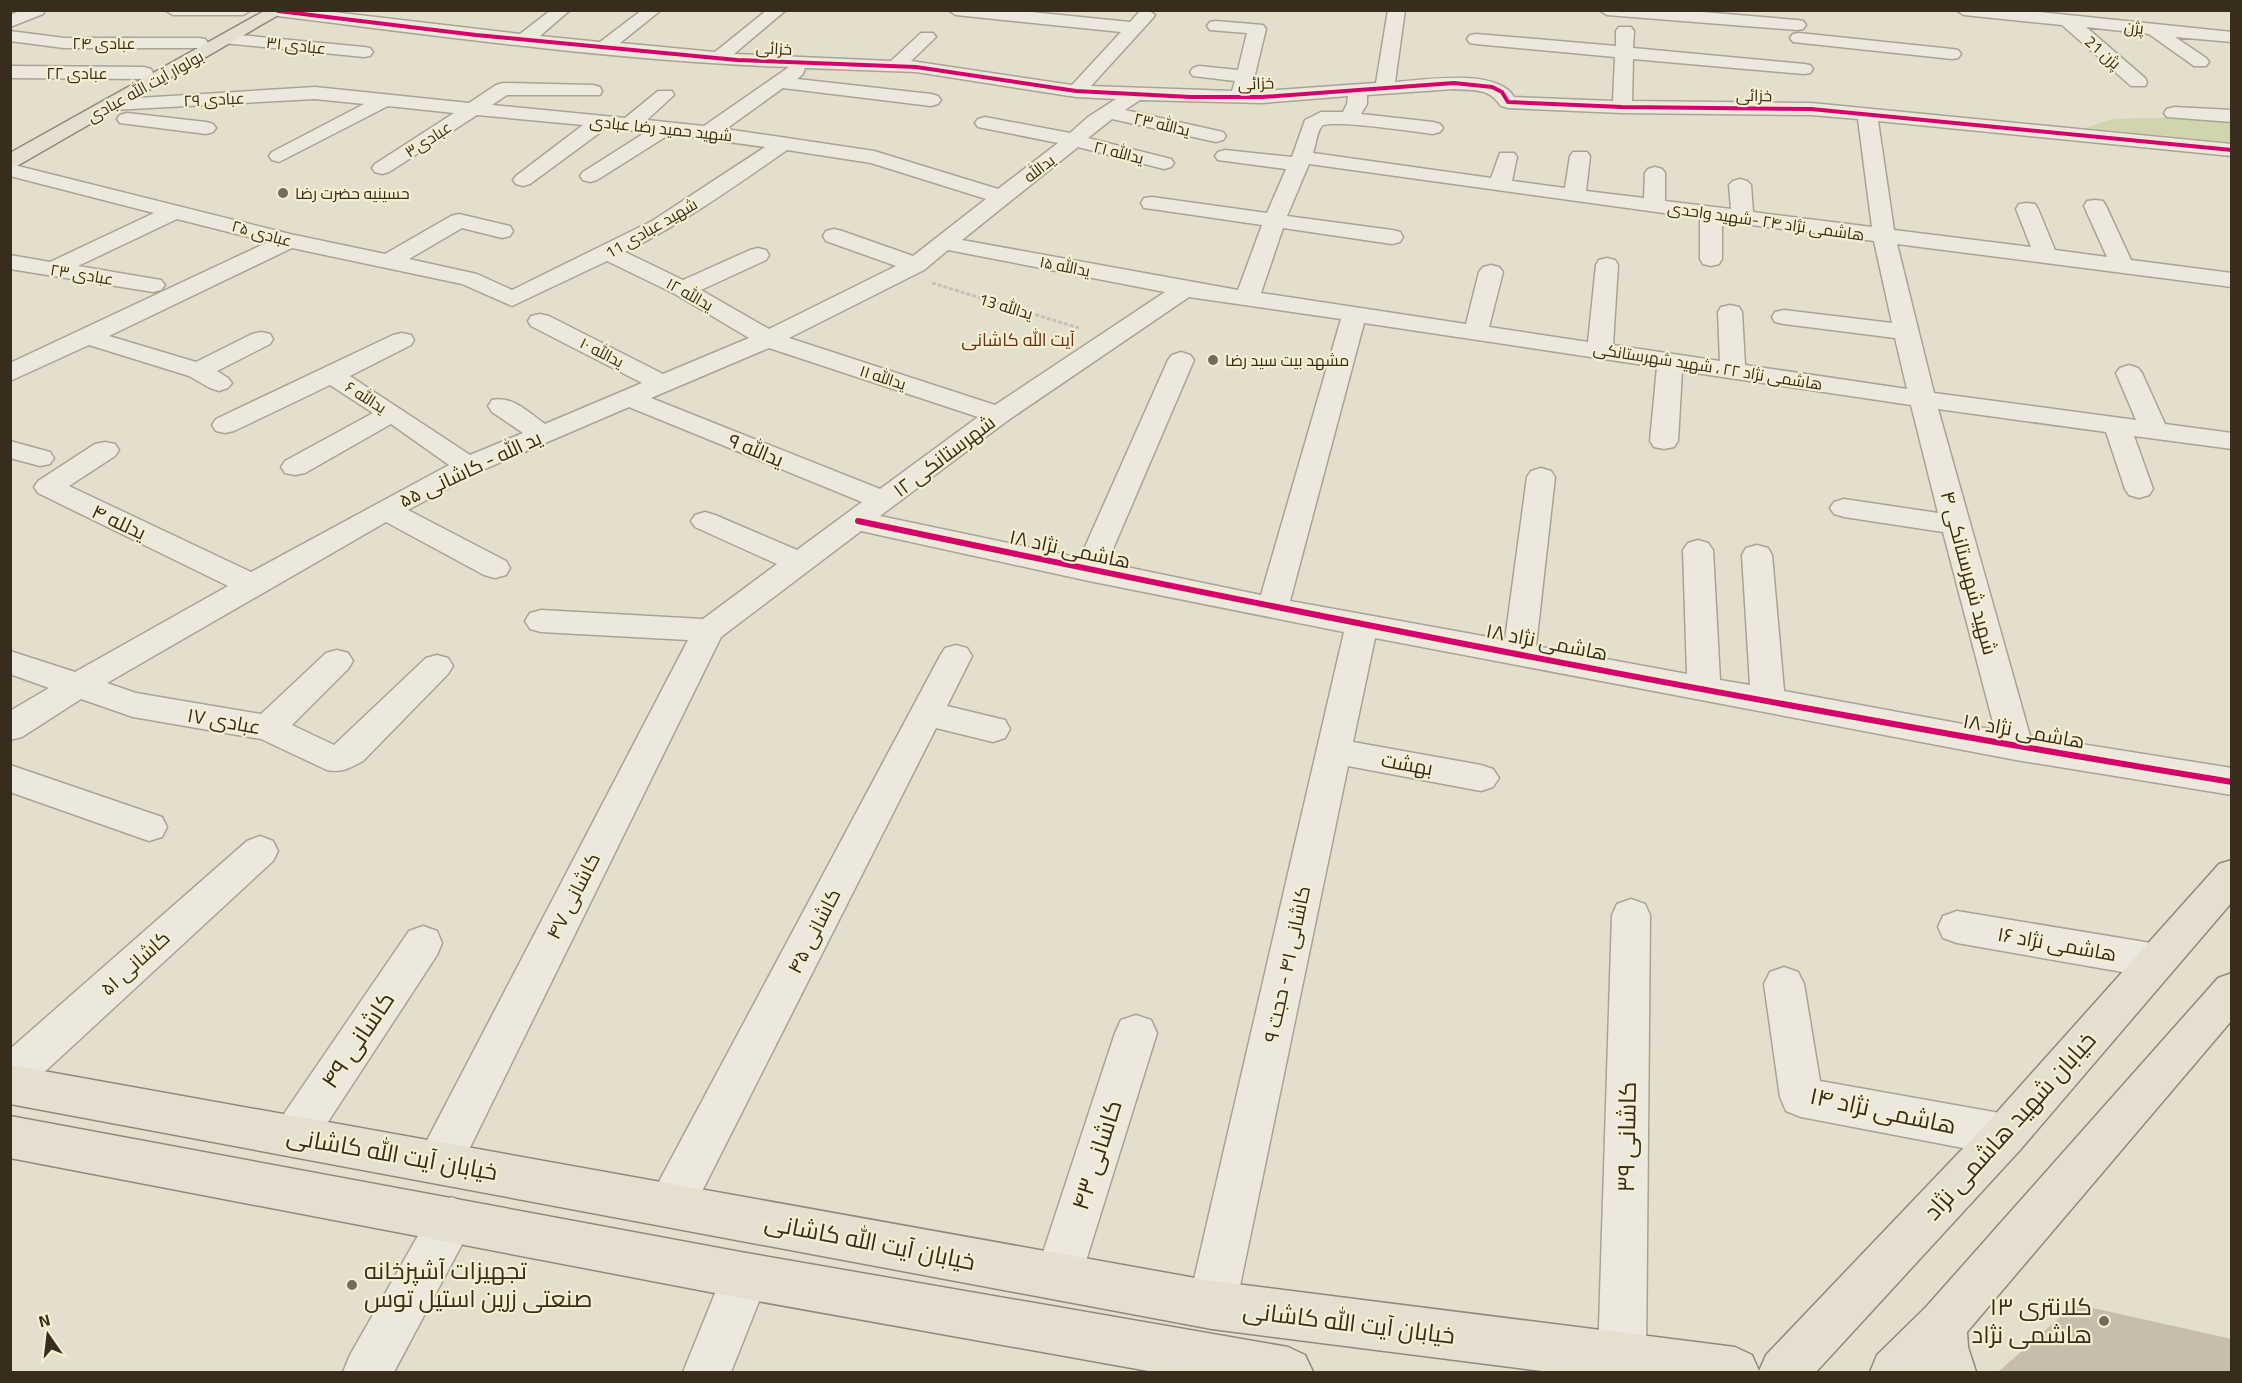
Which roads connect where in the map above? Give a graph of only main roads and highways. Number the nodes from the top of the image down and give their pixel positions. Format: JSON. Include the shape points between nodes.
{"nodes":[{"id":1,"x":257,"y":10,"type":"edge"},
{"id":2,"x":278,"y":11,"type":"edge"},
{"id":3,"x":10,"y":145,"type":"edge"},
{"id":4,"x":10,"y":162,"type":"edge"},
{"id":5,"x":2232,"y":875,"type":"edge"},
{"id":6,"x":2232,"y":990,"type":"edge"},
{"id":7,"x":10,"y":1084,"type":"edge"},
{"id":8,"x":10,"y":1137,"type":"edge"},
{"id":9,"x":1212,"y":1305,"type":"junction"},
{"id":10,"x":1943,"y":1324,"type":"junction"},
{"id":11,"x":1202,"y":1357,"type":"junction"},
{"id":12,"x":1548,"y":1360,"type":"edge"},
{"id":13,"x":1623,"y":1365,"type":"edge"},
{"id":14,"x":1288,"y":1372,"type":"edge"},
{"id":15,"x":1735,"y":1372,"type":"edge"},
{"id":16,"x":1783,"y":1372,"type":"edge"},
{"id":17,"x":1894,"y":1372,"type":"edge"},
{"id":18,"x":1952,"y":1372,"type":"edge"}],
"edges":[{"from":1,"to":3,"type":"main road","name":"بولوار آیت الله عبادی"},
{"from":2,"to":4,"type":"main road","name":"بولوار آیت الله عبادی"},
{"from":5,"to":16,"type":"main road","name":"خیابان شهید هاشمی نژاد","via":[[2005,1135]]},
{"from":6,"to":10,"type":"main road"},
{"from":7,"to":9,"type":"main road","name":"خیابان آیت الله کاشانی"},
{"from":8,"to":11,"type":"main road","via":[[746,1276]]},
{"from":9,"to":11,"type":"main road"},
{"from":9,"to":12,"type":"main road","name":"خیابان آیت الله کاشانی"},
{"from":10,"to":17,"type":"main road"},
{"from":10,"to":18,"type":"main road","via":[[1944,1347]]},
{"from":11,"to":14,"type":"main road"},
{"from":12,"to":13,"type":"main road","name":"خیابان آیت الله کاشانی"},
{"from":13,"to":15,"type":"main road","name":"خیابان آیت الله کاشانی"}]}
